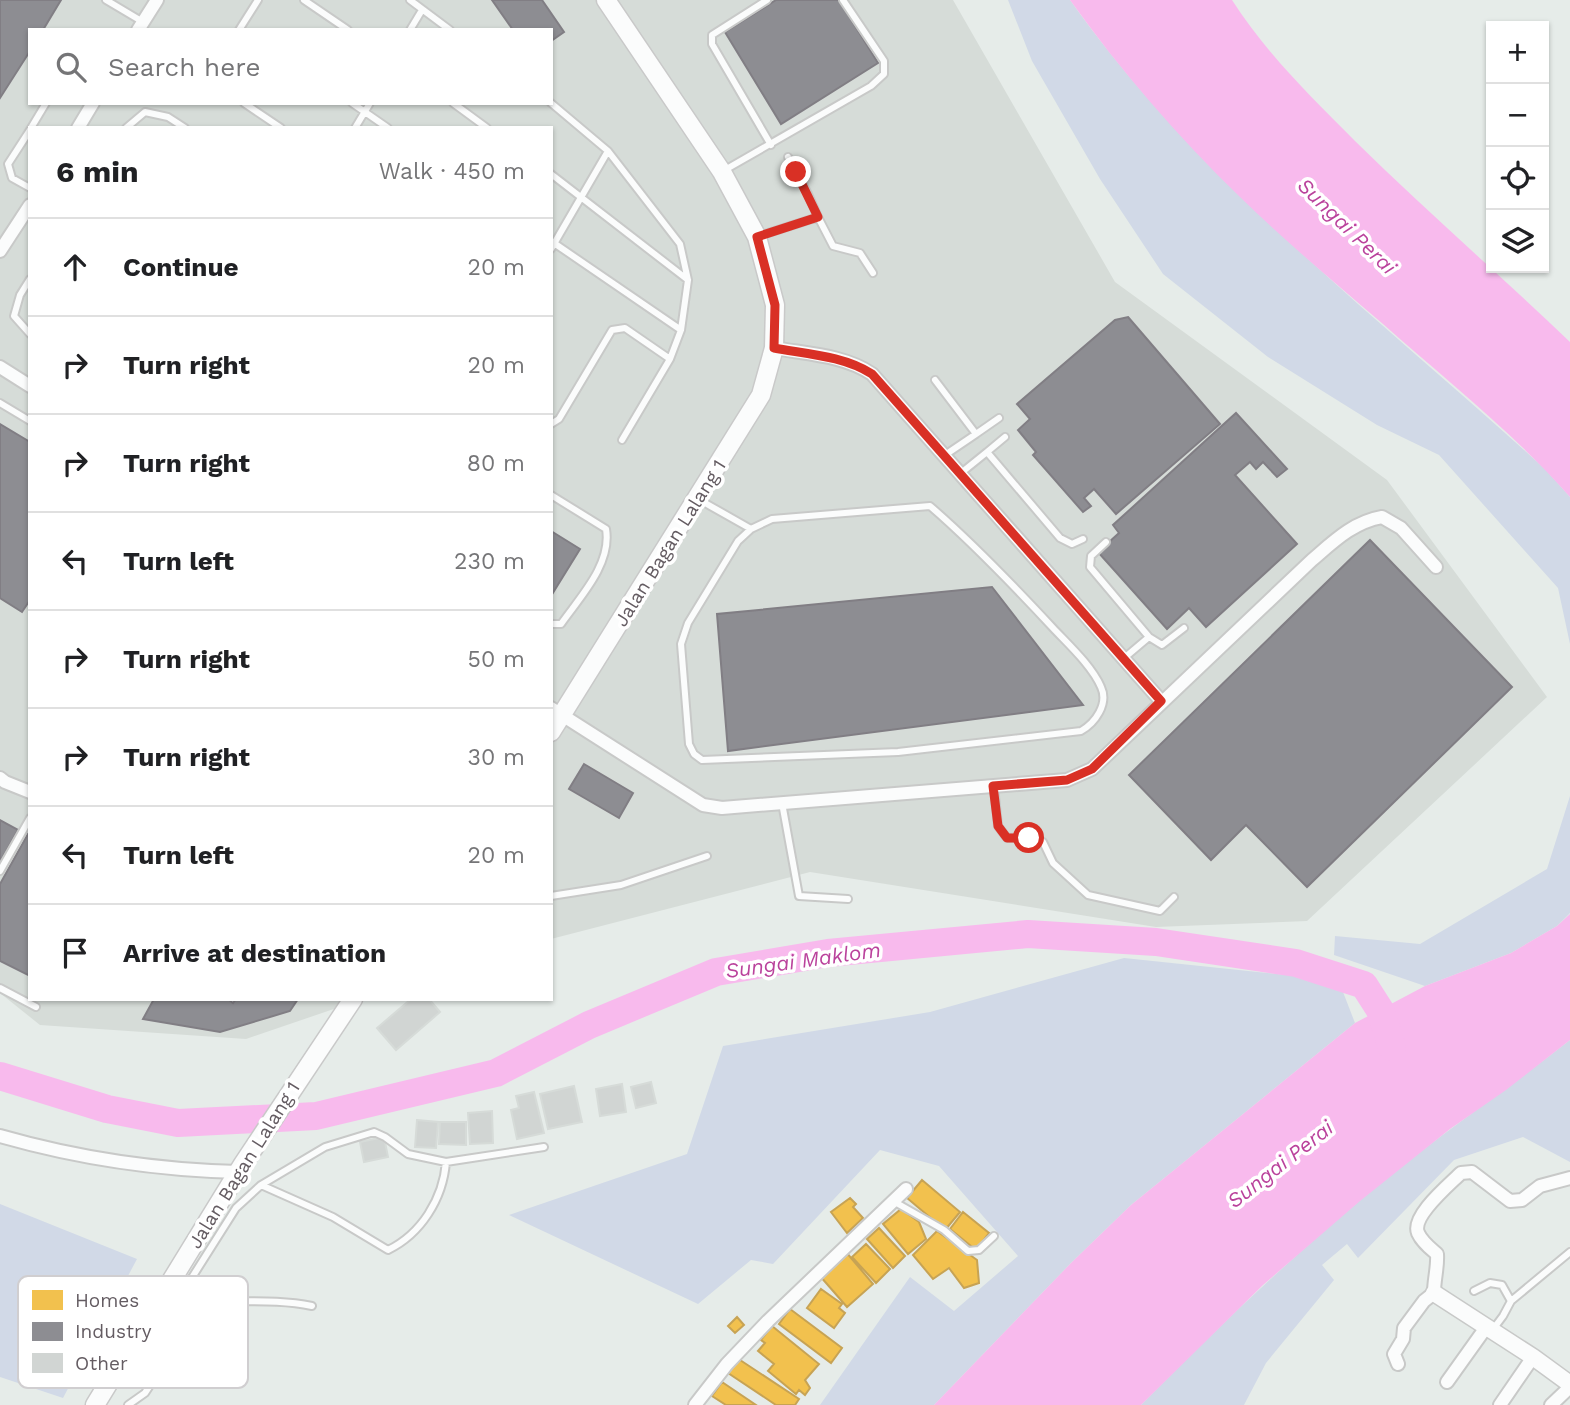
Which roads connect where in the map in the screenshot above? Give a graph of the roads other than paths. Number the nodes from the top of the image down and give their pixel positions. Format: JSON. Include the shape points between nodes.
{"nodes":[{"id":1,"x":106,"y":0,"type":"edge"},
{"id":2,"x":157,"y":0,"type":"edge"},
{"id":3,"x":258,"y":0,"type":"edge"},
{"id":4,"x":304,"y":0,"type":"edge"},
{"id":5,"x":410,"y":0,"type":"edge"},
{"id":6,"x":606,"y":0,"type":"edge"},
{"id":7,"x":767,"y":0,"type":"edge"},
{"id":8,"x":843,"y":0,"type":"edge"},
{"id":9,"x":422,"y":10,"type":"junction"},
{"id":10,"x":140,"y":26,"type":"edge"},
{"id":11,"x":241,"y":28,"type":"edge"},
{"id":12,"x":345,"y":28,"type":"edge"},
{"id":13,"x":411,"y":28,"type":"edge"},
{"id":14,"x":447,"y":28,"type":"edge"},
{"id":15,"x":45,"y":105,"type":"edge"},
{"id":16,"x":92,"y":105,"type":"edge"},
{"id":17,"x":247,"y":105,"type":"edge"},
{"id":18,"x":355,"y":105,"type":"edge"},
{"id":19,"x":369,"y":105,"type":"edge"},
{"id":20,"x":456,"y":105,"type":"edge"},
{"id":21,"x":553,"y":105,"type":"edge"},
{"id":22,"x":365,"y":112,"type":"junction"},
{"id":23,"x":32,"y":126,"type":"edge"},
{"id":24,"x":79,"y":126,"type":"edge"},
{"id":25,"x":128,"y":126,"type":"edge"},
{"id":26,"x":182,"y":126,"type":"edge"},
{"id":27,"x":278,"y":126,"type":"edge"},
{"id":28,"x":356,"y":126,"type":"edge"},
{"id":29,"x":384,"y":126,"type":"edge"},
{"id":30,"x":484,"y":126,"type":"edge"},
{"id":31,"x":28,"y":132,"type":"edge"},
{"id":32,"x":771,"y":145,"type":"junction"},
{"id":33,"x":608,"y":151,"type":"junction"},
{"id":34,"x":788,"y":157,"type":"dead end"},
{"id":35,"x":722,"y":172,"type":"junction"},
{"id":36,"x":553,"y":175,"type":"edge"},
{"id":37,"x":28,"y":187,"type":"edge"},
{"id":38,"x":582,"y":197,"type":"junction"},
{"id":39,"x":28,"y":208,"type":"edge"},
{"id":40,"x":818,"y":217,"type":"junction"},
{"id":41,"x":757,"y":237,"type":"junction"},
{"id":42,"x":553,"y":243,"type":"edge"},
{"id":43,"x":553,"y":246,"type":"edge"},
{"id":44,"x":1,"y":248,"type":"edge"},
{"id":45,"x":873,"y":273,"type":"dead end"},
{"id":46,"x":688,"y":280,"type":"junction"},
{"id":47,"x":28,"y":282,"type":"edge"},
{"id":48,"x":681,"y":330,"type":"junction"},
{"id":49,"x":28,"y":332,"type":"edge"},
{"id":50,"x":774,"y":348,"type":"junction"},
{"id":51,"x":670,"y":359,"type":"junction"},
{"id":52,"x":0,"y":367,"type":"edge"},
{"id":53,"x":934,"y":380,"type":"dead end"},
{"id":54,"x":28,"y":385,"type":"edge"},
{"id":55,"x":0,"y":403,"type":"edge"},
{"id":56,"x":999,"y":418,"type":"dead end"},
{"id":57,"x":28,"y":420,"type":"edge"},
{"id":58,"x":553,"y":423,"type":"edge"},
{"id":59,"x":976,"y":434,"type":"junction"},
{"id":60,"x":1005,"y":437,"type":"dead end"},
{"id":61,"x":622,"y":440,"type":"dead end"},
{"id":62,"x":987,"y":452,"type":"junction"},
{"id":63,"x":945,"y":455,"type":"junction"},
{"id":64,"x":961,"y":473,"type":"junction"},
{"id":65,"x":553,"y":496,"type":"edge"},
{"id":66,"x":698,"y":499,"type":"junction"},
{"id":67,"x":751,"y":529,"type":"junction"},
{"id":68,"x":1083,"y":539,"type":"dead end"},
{"id":69,"x":1106,"y":542,"type":"dead end"},
{"id":70,"x":1436,"y":567,"type":"dead end"},
{"id":71,"x":553,"y":624,"type":"edge"},
{"id":72,"x":1184,"y":628,"type":"dead end"},
{"id":73,"x":1149,"y":637,"type":"junction"},
{"id":74,"x":1123,"y":659,"type":"junction"},
{"id":75,"x":1161,"y":701,"type":"junction"},
{"id":76,"x":557,"y":711,"type":"edge"},
{"id":77,"x":0,"y":778,"type":"edge"},
{"id":78,"x":993,"y":786,"type":"junction"},
{"id":79,"x":28,"y":791,"type":"edge"},
{"id":80,"x":782,"y":803,"type":"junction"},
{"id":81,"x":28,"y":822,"type":"edge"},
{"id":82,"x":707,"y":856,"type":"dead end"},
{"id":83,"x":0,"y":871,"type":"edge"},
{"id":84,"x":553,"y":896,"type":"edge"},
{"id":85,"x":1174,"y":897,"type":"dead end"},
{"id":86,"x":848,"y":899,"type":"dead end"},
{"id":87,"x":0,"y":988,"type":"edge"},
{"id":88,"x":352,"y":1001,"type":"edge"},
{"id":89,"x":36,"y":1007,"type":"dead end"},
{"id":90,"x":0,"y":1136,"type":"edge"},
{"id":91,"x":544,"y":1147,"type":"dead end"},
{"id":92,"x":446,"y":1162,"type":"junction"},
{"id":93,"x":241,"y":1168,"type":"junction"},
{"id":94,"x":1570,"y":1178,"type":"edge"},
{"id":95,"x":261,"y":1185,"type":"junction"},
{"id":96,"x":906,"y":1189,"type":"dead end"},
{"id":97,"x":893,"y":1201,"type":"junction"},
{"id":98,"x":994,"y":1236,"type":"dead end"},
{"id":99,"x":1570,"y":1252,"type":"edge"},
{"id":100,"x":173,"y":1276,"type":"edge"},
{"id":101,"x":193,"y":1276,"type":"edge"},
{"id":102,"x":1474,"y":1291,"type":"dead end"},
{"id":103,"x":1434,"y":1293,"type":"junction"},
{"id":104,"x":1511,"y":1301,"type":"junction"},
{"id":105,"x":248,"y":1303,"type":"edge"},
{"id":106,"x":312,"y":1306,"type":"dead end"},
{"id":107,"x":1490,"y":1328,"type":"junction"},
{"id":108,"x":1533,"y":1357,"type":"junction"},
{"id":109,"x":1398,"y":1364,"type":"dead end"},
{"id":110,"x":1447,"y":1382,"type":"dead end"},
{"id":111,"x":1570,"y":1386,"type":"edge"},
{"id":112,"x":106,"y":1388,"type":"edge"},
{"id":113,"x":148,"y":1388,"type":"edge"},
{"id":114,"x":96,"y":1405,"type":"edge"},
{"id":115,"x":128,"y":1405,"type":"edge"},
{"id":116,"x":695,"y":1405,"type":"edge"},
{"id":117,"x":1500,"y":1405,"type":"edge"},
{"id":118,"x":1551,"y":1405,"type":"edge"}],
"edges":[{"from":1,"to":10,"type":"lane"},
{"from":2,"to":10,"type":"street"},
{"from":3,"to":11,"type":"lane"},
{"from":4,"to":12,"type":"lane"},
{"from":5,"to":9,"type":"lane"},
{"from":6,"to":35,"type":"main road","name":"Jalan Bagan Lalang 1"},
{"from":7,"to":32,"type":"lane","via":[[712,35],[712,44]]},
{"from":8,"to":32,"type":"lane","via":[[884,61],[884,74]]},
{"from":9,"to":13,"type":"lane"},
{"from":9,"to":14,"type":"lane"},
{"from":15,"to":23,"type":"lane"},
{"from":16,"to":24,"type":"street"},
{"from":17,"to":27,"type":"lane"},
{"from":18,"to":22,"type":"lane"},
{"from":19,"to":22,"type":"lane"},
{"from":20,"to":30,"type":"lane"},
{"from":21,"to":33,"type":"lane"},
{"from":22,"to":28,"type":"lane"},
{"from":22,"to":29,"type":"lane"},
{"from":25,"to":26,"type":"lane","via":[[145,112]]},
{"from":31,"to":37,"type":"lane","via":[[8,164],[12,178]]},
{"from":32,"to":35,"type":"lane"},
{"from":33,"to":38,"type":"lane"},
{"from":33,"to":46,"type":"lane","via":[[680,244]]},
{"from":34,"to":40,"type":"lane"},
{"from":35,"to":41,"type":"main road","name":"Jalan Bagan Lalang 1"},
{"from":36,"to":38,"type":"lane"},
{"from":38,"to":42,"type":"lane"},
{"from":38,"to":46,"type":"lane"},
{"from":39,"to":44,"type":"street"},
{"from":40,"to":41,"type":"lane"},
{"from":40,"to":45,"type":"lane","via":[[833,246],[860,253]]},
{"from":41,"to":50,"type":"main road","name":"Jalan Bagan Lalang 1","via":[[775,305]]},
{"from":43,"to":48,"type":"lane"},
{"from":46,"to":48,"type":"lane"},
{"from":47,"to":49,"type":"lane","via":[[14,316]]},
{"from":48,"to":51,"type":"lane"},
{"from":50,"to":63,"type":"street","via":[[859,365]]},
{"from":50,"to":66,"type":"main road","name":"Jalan Bagan Lalang 1","via":[[761,395]]},
{"from":51,"to":58,"type":"lane","via":[[625,328],[612,330]]},
{"from":51,"to":61,"type":"lane"},
{"from":52,"to":54,"type":"street"},
{"from":53,"to":59,"type":"lane"},
{"from":55,"to":57,"type":"lane"},
{"from":56,"to":59,"type":"lane"},
{"from":59,"to":63,"type":"lane"},
{"from":60,"to":62,"type":"lane"},
{"from":62,"to":64,"type":"lane"},
{"from":62,"to":68,"type":"lane","via":[[1060,538],[1072,544]]},
{"from":63,"to":64,"type":"street"},
{"from":64,"to":74,"type":"street"},
{"from":65,"to":71,"type":"lane","via":[[606,529],[609,544],[600,566],[561,624]]},
{"from":66,"to":67,"type":"lane"},
{"from":66,"to":76,"type":"main road","name":"Jalan Bagan Lalang 1"},
{"from":67,"to":67,"type":"lane","via":[[772,519],[930,506],[1079,655],[1102,688],[1102,708],[1092,725],[1081,731],[898,752],[702,760],[689,744],[681,644],[699,602],[738,541]]},
{"from":69,"to":73,"type":"lane","via":[[1091,556],[1090,567]]},
{"from":70,"to":75,"type":"street","via":[[1392,521],[1369,519],[1312,560]]},
{"from":72,"to":73,"type":"lane","via":[[1162,645]]},
{"from":73,"to":74,"type":"lane"},
{"from":74,"to":75,"type":"street"},
{"from":75,"to":78,"type":"street","via":[[1092,769],[1067,780]]},
{"from":76,"to":80,"type":"street","via":[[703,805]]},
{"from":77,"to":79,"type":"street"},
{"from":78,"to":80,"type":"street"},
{"from":78,"to":85,"type":"lane","via":[[998,826],[1007,838],[1044,842],[1053,863],[1088,895],[1160,911]]},
{"from":80,"to":86,"type":"lane","via":[[799,896]]},
{"from":81,"to":83,"type":"lane"},
{"from":82,"to":84,"type":"lane","via":[[621,886]]},
{"from":87,"to":89,"type":"lane"},
{"from":88,"to":93,"type":"main road","name":"Jalan Bagan Lalang 1"},
{"from":90,"to":93,"type":"street","via":[[54,1151],[130,1163],[191,1171]]},
{"from":91,"to":92,"type":"lane"},
{"from":92,"to":95,"type":"lane","via":[[408,1154],[374,1132],[325,1147]]},
{"from":92,"to":95,"type":"lane","via":[[445,1182],[435,1203],[405,1241],[388,1250],[333,1217]]},
{"from":93,"to":100,"type":"main road","name":"Jalan Bagan Lalang 1"},
{"from":94,"to":103,"type":"street","via":[[1510,1201],[1472,1171],[1461,1172],[1417,1223],[1423,1241],[1437,1254]]},
{"from":95,"to":101,"type":"lane","via":[[236,1208]]},
{"from":96,"to":97,"type":"street"},
{"from":97,"to":98,"type":"lane","via":[[944,1230],[968,1251],[978,1251]]},
{"from":97,"to":116,"type":"street","via":[[768,1321]]},
{"from":99,"to":104,"type":"lane"},
{"from":102,"to":104,"type":"lane","via":[[1490,1283],[1502,1285]]},
{"from":103,"to":107,"type":"street"},
{"from":103,"to":109,"type":"street","via":[[1405,1328],[1394,1354]]},
{"from":104,"to":107,"type":"lane"},
{"from":105,"to":106,"type":"lane","via":[[289,1301]]},
{"from":107,"to":108,"type":"street"},
{"from":107,"to":110,"type":"street"},
{"from":108,"to":111,"type":"street"},
{"from":108,"to":117,"type":"street"},
{"from":111,"to":118,"type":"street"},
{"from":112,"to":114,"type":"main road","name":"Jalan Bagan Lalang 1"},
{"from":113,"to":115,"type":"lane"}]}
